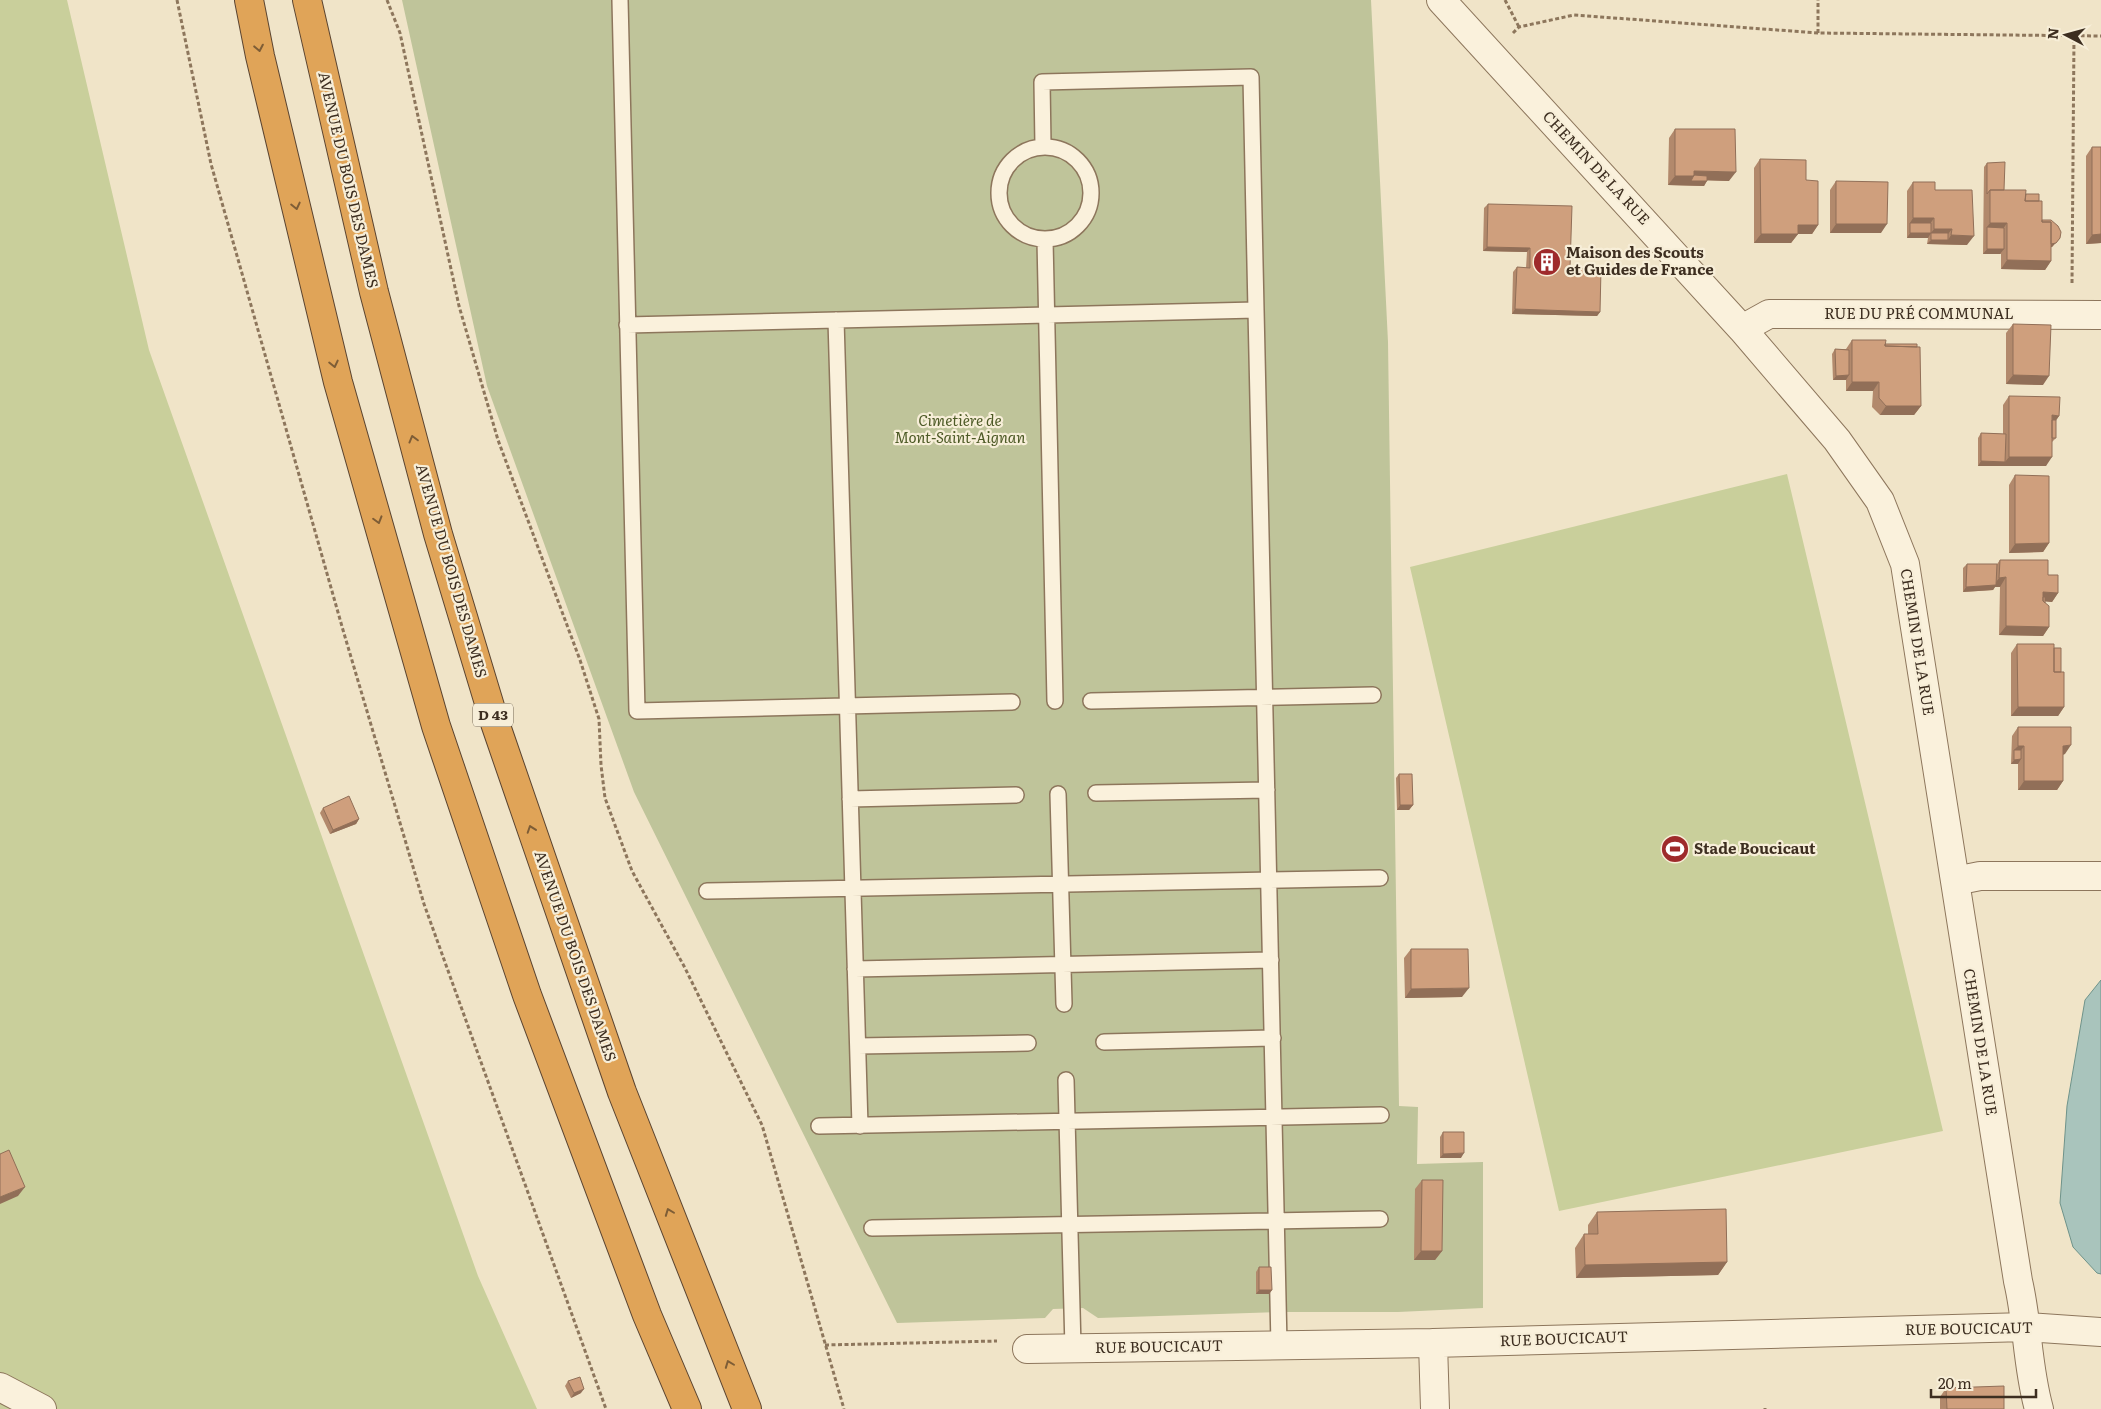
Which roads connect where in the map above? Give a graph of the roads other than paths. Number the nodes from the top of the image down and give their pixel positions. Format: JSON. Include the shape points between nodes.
{"nodes":[{"id":1,"x":249,"y":0,"type":"edge"},
{"id":2,"x":307,"y":0,"type":"edge"},
{"id":3,"x":620,"y":0,"type":"edge"},
{"id":4,"x":1441,"y":0,"type":"edge"},
{"id":5,"x":1043,"y":146,"type":"junction"},
{"id":6,"x":1044,"y":240,"type":"junction"},
{"id":7,"x":1256,"y":310,"type":"junction"},
{"id":8,"x":1046,"y":315,"type":"junction"},
{"id":9,"x":2101,"y":315,"type":"edge"},
{"id":10,"x":836,"y":320,"type":"junction"},
{"id":11,"x":627,"y":325,"type":"junction"},
{"id":12,"x":1742,"y":329,"type":"junction"},
{"id":13,"x":1373,"y":695,"type":"dead end"},
{"id":14,"x":1265,"y":697,"type":"junction"},
{"id":15,"x":1055,"y":701,"type":"dead end"},
{"id":16,"x":1091,"y":701,"type":"dead end"},
{"id":17,"x":1012,"y":702,"type":"dead end"},
{"id":18,"x":848,"y":706,"type":"junction"},
{"id":19,"x":1267,"y":790,"type":"junction"},
{"id":20,"x":1096,"y":793,"type":"dead end"},
{"id":21,"x":1058,"y":794,"type":"dead end"},
{"id":22,"x":1016,"y":795,"type":"dead end"},
{"id":23,"x":850,"y":799,"type":"junction"},
{"id":24,"x":2101,"y":876,"type":"edge"},
{"id":25,"x":1380,"y":878,"type":"dead end"},
{"id":26,"x":1269,"y":880,"type":"junction"},
{"id":27,"x":1955,"y":881,"type":"junction"},
{"id":28,"x":1060,"y":884,"type":"junction"},
{"id":29,"x":853,"y":888,"type":"junction"},
{"id":30,"x":706,"y":891,"type":"dead end"},
{"id":31,"x":1271,"y":960,"type":"junction"},
{"id":32,"x":1062,"y":964,"type":"junction"},
{"id":33,"x":855,"y":969,"type":"junction"},
{"id":34,"x":1064,"y":1004,"type":"dead end"},
{"id":35,"x":1272,"y":1038,"type":"junction"},
{"id":36,"x":1104,"y":1042,"type":"dead end"},
{"id":37,"x":1028,"y":1043,"type":"dead end"},
{"id":38,"x":858,"y":1046,"type":"junction"},
{"id":39,"x":1066,"y":1080,"type":"dead end"},
{"id":40,"x":1381,"y":1115,"type":"dead end"},
{"id":41,"x":1274,"y":1117,"type":"junction"},
{"id":42,"x":1066,"y":1121,"type":"junction"},
{"id":43,"x":819,"y":1126,"type":"dead end"},
{"id":44,"x":860,"y":1126,"type":"junction"},
{"id":45,"x":1380,"y":1220,"type":"dead end"},
{"id":46,"x":1277,"y":1221,"type":"junction"},
{"id":47,"x":1069,"y":1225,"type":"junction"},
{"id":48,"x":872,"y":1228,"type":"dead end"},
{"id":49,"x":2026,"y":1327,"type":"junction"},
{"id":50,"x":2101,"y":1332,"type":"edge"},
{"id":51,"x":1432,"y":1343,"type":"junction"},
{"id":52,"x":1279,"y":1345,"type":"junction"},
{"id":53,"x":1072,"y":1348,"type":"junction"},
{"id":54,"x":1027,"y":1349,"type":"road end"},
{"id":55,"x":0,"y":1387,"type":"edge"},
{"id":56,"x":42,"y":1409,"type":"edge"},
{"id":57,"x":687,"y":1409,"type":"edge"},
{"id":58,"x":747,"y":1409,"type":"edge"},
{"id":59,"x":1436,"y":1409,"type":"edge"},
{"id":60,"x":2039,"y":1409,"type":"edge"}],
"edges":[{"from":1,"to":57,"type":"highway","one_way":true,"via":[[338,382],[436,726],[527,995],[647,1315]]},
{"from":58,"to":2,"type":"highway","name":"AVENUE DU BOIS DES DAMES","number":"D 43","one_way":true,"via":[[622,1092],[495,723],[438,534],[374,292]]},
{"from":3,"to":11,"type":"lane"},
{"from":4,"to":12,"type":"street","name":"CHEMIN DE LA RUE"},
{"from":5,"to":6,"type":"lane","via":[[1014,158],[1004,171],[999,186],[999,202],[1014,229],[1028,237]]},
{"from":5,"to":6,"type":"lane","via":[[1058,148],[1072,155],[1089,178],[1092,193],[1090,208],[1072,232]]},
{"from":5,"to":7,"type":"lane","via":[[1042,82],[1251,77]]},
{"from":6,"to":8,"type":"lane"},
{"from":7,"to":8,"type":"lane"},
{"from":7,"to":14,"type":"lane"},
{"from":8,"to":10,"type":"lane"},
{"from":8,"to":15,"type":"lane"},
{"from":9,"to":12,"type":"street","name":"RUE DU PRÉ COMMUNAL","via":[[1769,314]]},
{"from":10,"to":11,"type":"lane"},
{"from":10,"to":18,"type":"lane"},
{"from":11,"to":18,"type":"lane","via":[[637,711]]},
{"from":12,"to":27,"type":"street","name":"CHEMIN DE LA RUE","via":[[1837,440],[1880,501],[1905,564]]},
{"from":13,"to":14,"type":"lane"},
{"from":14,"to":16,"type":"lane"},
{"from":14,"to":19,"type":"lane"},
{"from":17,"to":18,"type":"lane"},
{"from":18,"to":23,"type":"lane"},
{"from":19,"to":20,"type":"lane"},
{"from":19,"to":26,"type":"lane"},
{"from":21,"to":28,"type":"lane"},
{"from":22,"to":23,"type":"lane"},
{"from":23,"to":29,"type":"lane"},
{"from":24,"to":27,"type":"street","via":[[1980,876]]},
{"from":25,"to":26,"type":"lane"},
{"from":26,"to":28,"type":"lane"},
{"from":26,"to":31,"type":"lane"},
{"from":27,"to":49,"type":"street","name":"CHEMIN DE LA RUE"},
{"from":28,"to":29,"type":"lane"},
{"from":28,"to":32,"type":"lane"},
{"from":29,"to":30,"type":"lane"},
{"from":29,"to":33,"type":"lane"},
{"from":31,"to":32,"type":"lane"},
{"from":31,"to":35,"type":"lane"},
{"from":32,"to":33,"type":"lane"},
{"from":32,"to":34,"type":"lane"},
{"from":33,"to":38,"type":"lane"},
{"from":35,"to":36,"type":"lane"},
{"from":35,"to":41,"type":"lane"},
{"from":37,"to":38,"type":"lane"},
{"from":38,"to":44,"type":"lane"},
{"from":39,"to":42,"type":"lane"},
{"from":40,"to":41,"type":"lane"},
{"from":41,"to":42,"type":"lane"},
{"from":41,"to":46,"type":"lane"},
{"from":42,"to":44,"type":"lane"},
{"from":42,"to":47,"type":"lane"},
{"from":43,"to":44,"type":"lane"},
{"from":45,"to":46,"type":"lane"},
{"from":46,"to":47,"type":"lane"},
{"from":46,"to":52,"type":"lane"},
{"from":47,"to":48,"type":"lane"},
{"from":47,"to":53,"type":"lane"},
{"from":49,"to":50,"type":"street","name":"RUE BOUCICAUT"},
{"from":49,"to":51,"type":"street","name":"RUE BOUCICAUT"},
{"from":49,"to":60,"type":"street","name":"CHEMIN DE LA RUE"},
{"from":51,"to":52,"type":"street","name":"RUE BOUCICAUT"},
{"from":51,"to":59,"type":"street"},
{"from":52,"to":53,"type":"street","name":"RUE BOUCICAUT"},
{"from":53,"to":54,"type":"street","name":"RUE BOUCICAUT"},
{"from":55,"to":56,"type":"street"}]}
